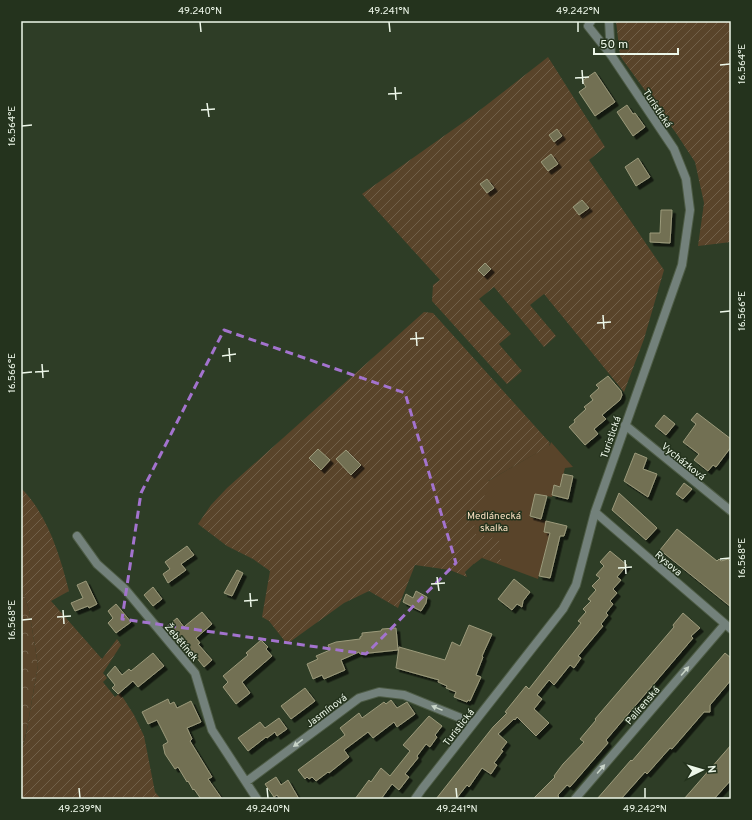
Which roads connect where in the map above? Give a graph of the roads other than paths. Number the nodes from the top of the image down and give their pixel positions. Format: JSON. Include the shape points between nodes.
{"nodes":[{"id":1,"x":591,"y":21,"type":"edge"},
{"id":2,"x":609,"y":21,"type":"edge"},
{"id":3,"x":611,"y":55,"type":"junction"},
{"id":4,"x":624,"y":425,"type":"junction"},
{"id":5,"x":731,"y":511,"type":"edge"},
{"id":6,"x":595,"y":512,"type":"junction"},
{"id":7,"x":77,"y":536,"type":"dead end"},
{"id":8,"x":728,"y":626,"type":"edge"},
{"id":9,"x":473,"y":723,"type":"junction"},
{"id":10,"x":246,"y":782,"type":"junction"},
{"id":11,"x":257,"y":799,"type":"edge"},
{"id":12,"x":415,"y":799,"type":"edge"},
{"id":13,"x":575,"y":799,"type":"edge"}],
"edges":[{"from":1,"to":3,"type":"street","name":"Turistická","via":[[588,26]]},
{"from":2,"to":3,"type":"street"},
{"from":3,"to":4,"type":"street","name":"Turistická","via":[[674,149],[686,179],[690,210],[682,265]]},
{"from":4,"to":5,"type":"street","name":"Vycházková"},
{"from":4,"to":6,"type":"street","name":"Turistická"},
{"from":6,"to":8,"type":"street","name":"Rysova"},
{"from":6,"to":9,"type":"street","name":"Turistická","via":[[576,585],[563,609]]},
{"from":7,"to":10,"type":"street","name":"Žebětínek","via":[[97,564],[125,589],[195,673],[212,730]]},
{"from":13,"to":8,"type":"street","name":"Palírenská","one_way":true},
{"from":9,"to":10,"type":"street","name":"Jasmínová","one_way":true,"via":[[404,695],[379,692],[359,698]]},
{"from":9,"to":12,"type":"street","name":"Turistická"},
{"from":10,"to":11,"type":"street","name":"Žebětínek"}]}
